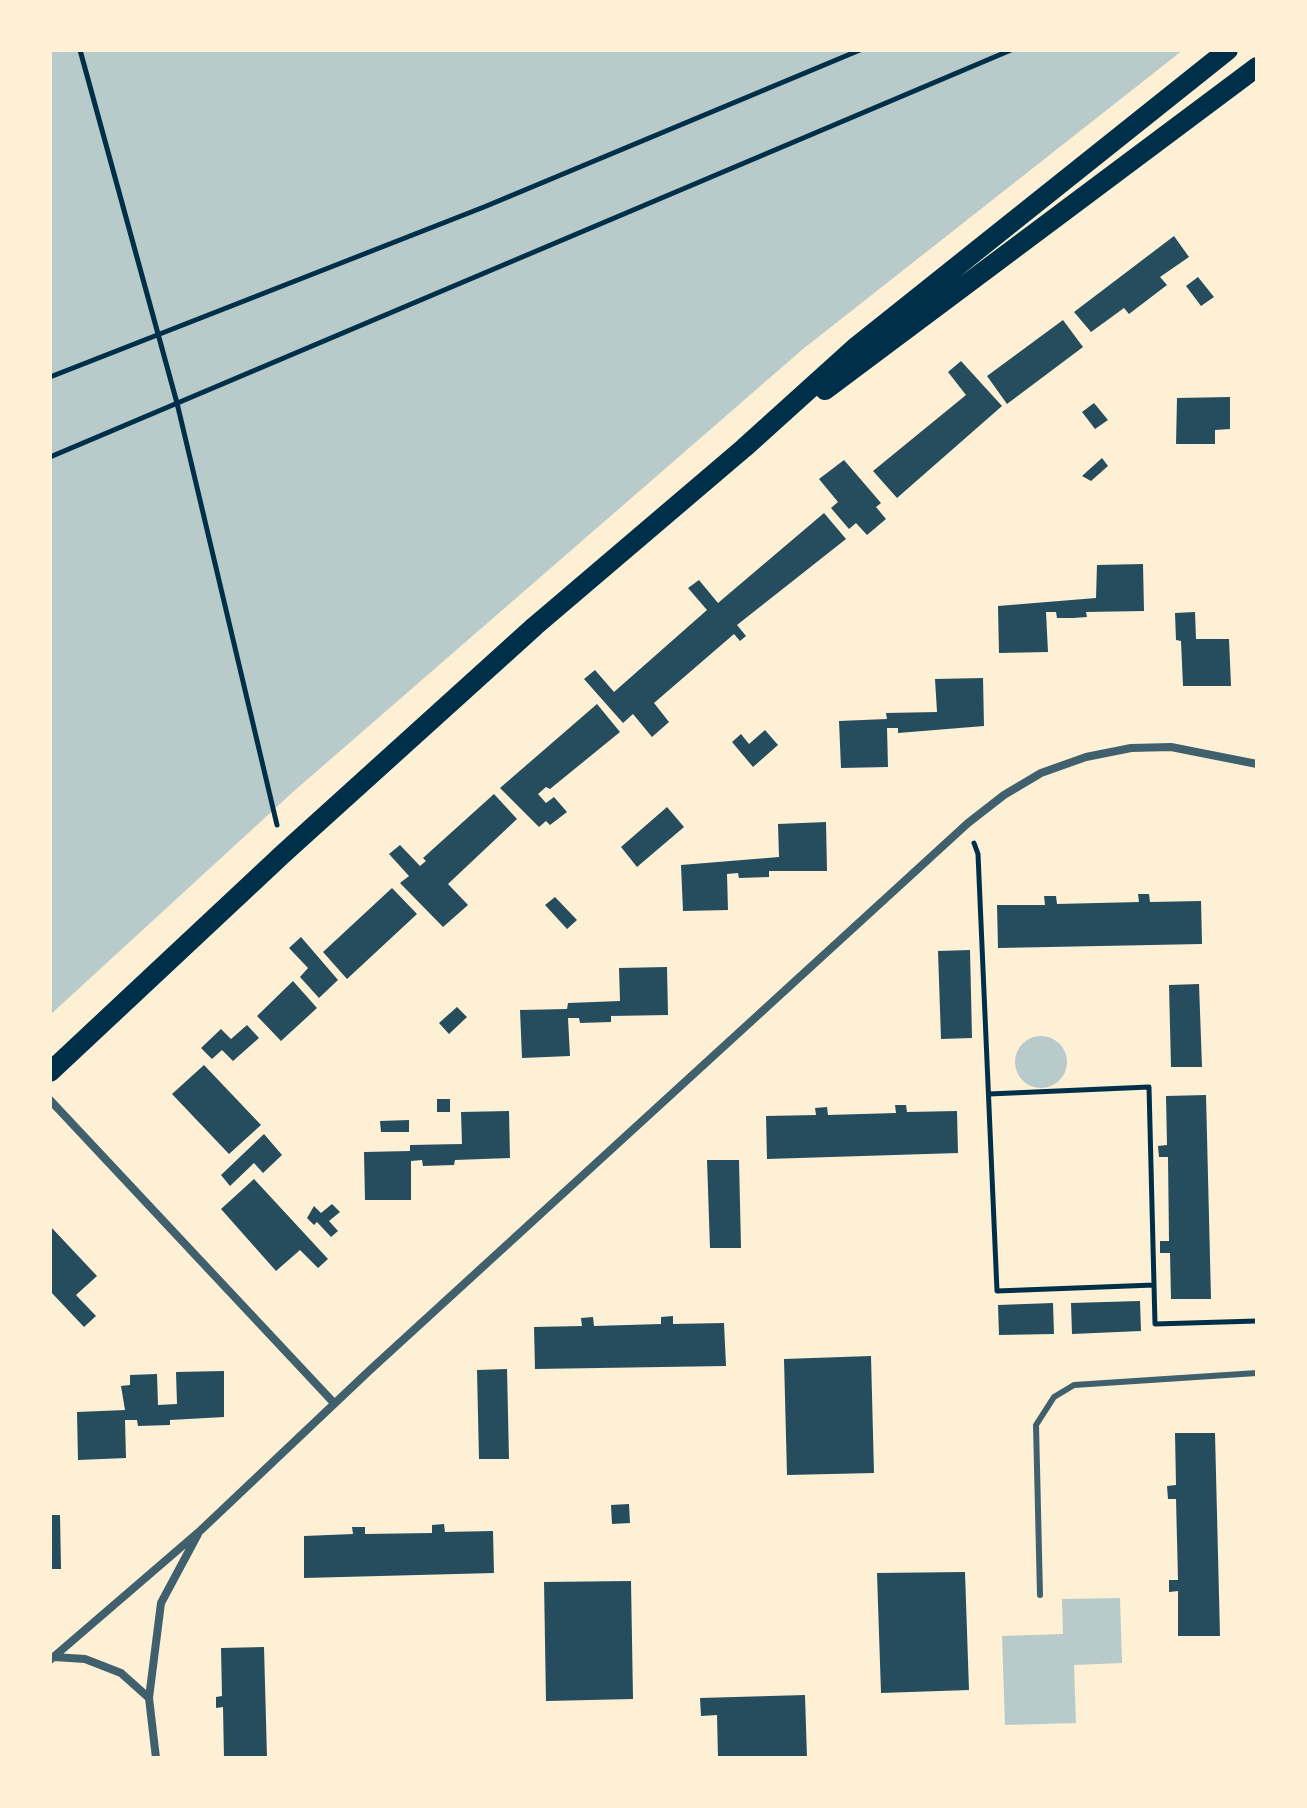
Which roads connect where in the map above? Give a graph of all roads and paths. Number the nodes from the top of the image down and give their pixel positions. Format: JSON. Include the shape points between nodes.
{"nodes":[{"id":1,"x":80,"y":50,"type":"edge"},
{"id":2,"x":860,"y":50,"type":"edge"},
{"id":3,"x":1011,"y":50,"type":"edge"},
{"id":4,"x":1231,"y":50,"type":"edge"},
{"id":5,"x":1255,"y":73,"type":"edge"},
{"id":6,"x":158,"y":337,"type":"junction"},
{"id":7,"x":50,"y":377,"type":"edge"},
{"id":8,"x":177,"y":403,"type":"junction"},
{"id":9,"x":744,"y":448,"type":"junction"},
{"id":10,"x":50,"y":457,"type":"edge"},
{"id":11,"x":1257,"y":764,"type":"edge"},
{"id":12,"x":968,"y":823,"type":"junction"},
{"id":13,"x":284,"y":853,"type":"junction"},
{"id":14,"x":50,"y":1072,"type":"edge"},
{"id":15,"x":989,"y":1094,"type":"junction"},
{"id":16,"x":50,"y":1100,"type":"edge"},
{"id":17,"x":1154,"y":1285,"type":"junction"},
{"id":18,"x":1257,"y":1321,"type":"edge"},
{"id":19,"x":1257,"y":1373,"type":"edge"},
{"id":20,"x":334,"y":1403,"type":"junction"},
{"id":21,"x":201,"y":1530,"type":"junction"},
{"id":22,"x":1040,"y":1595,"type":"dead end"},
{"id":23,"x":51,"y":1659,"type":"edge"},
{"id":24,"x":149,"y":1698,"type":"junction"},
{"id":25,"x":156,"y":1758,"type":"edge"}],
"edges":[{"from":1,"to":6,"type":"path"},
{"from":2,"to":6,"type":"path"},
{"from":3,"to":8,"type":"path"},
{"from":4,"to":5,"type":"main road"},
{"from":4,"to":9,"type":"main road","via":[[857,346]]},
{"from":5,"to":9,"type":"main road"},
{"from":6,"to":7,"type":"path"},
{"from":6,"to":8,"type":"path"},
{"from":8,"to":10,"type":"path"},
{"from":8,"to":13,"type":"path"},
{"from":9,"to":13,"type":"main road","via":[[535,626]]},
{"from":11,"to":12,"type":"street","via":[[1171,747],[1086,757],[1041,773]]},
{"from":12,"to":15,"type":"path","via":[[978,854]]},
{"from":12,"to":20,"type":"street"},
{"from":13,"to":14,"type":"main road"},
{"from":15,"to":17,"type":"path","via":[[997,1291]]},
{"from":15,"to":17,"type":"path","via":[[1149,1087]]},
{"from":16,"to":20,"type":"street"},
{"from":17,"to":18,"type":"path","via":[[1155,1324]]},
{"from":19,"to":22,"type":"lane","via":[[1074,1385],[1054,1397],[1036,1425]]},
{"from":20,"to":21,"type":"street"},
{"from":21,"to":23,"type":"street"},
{"from":21,"to":24,"type":"street","via":[[161,1603]]},
{"from":23,"to":24,"type":"street","via":[[85,1659],[121,1673]]},
{"from":24,"to":25,"type":"street"}]}
